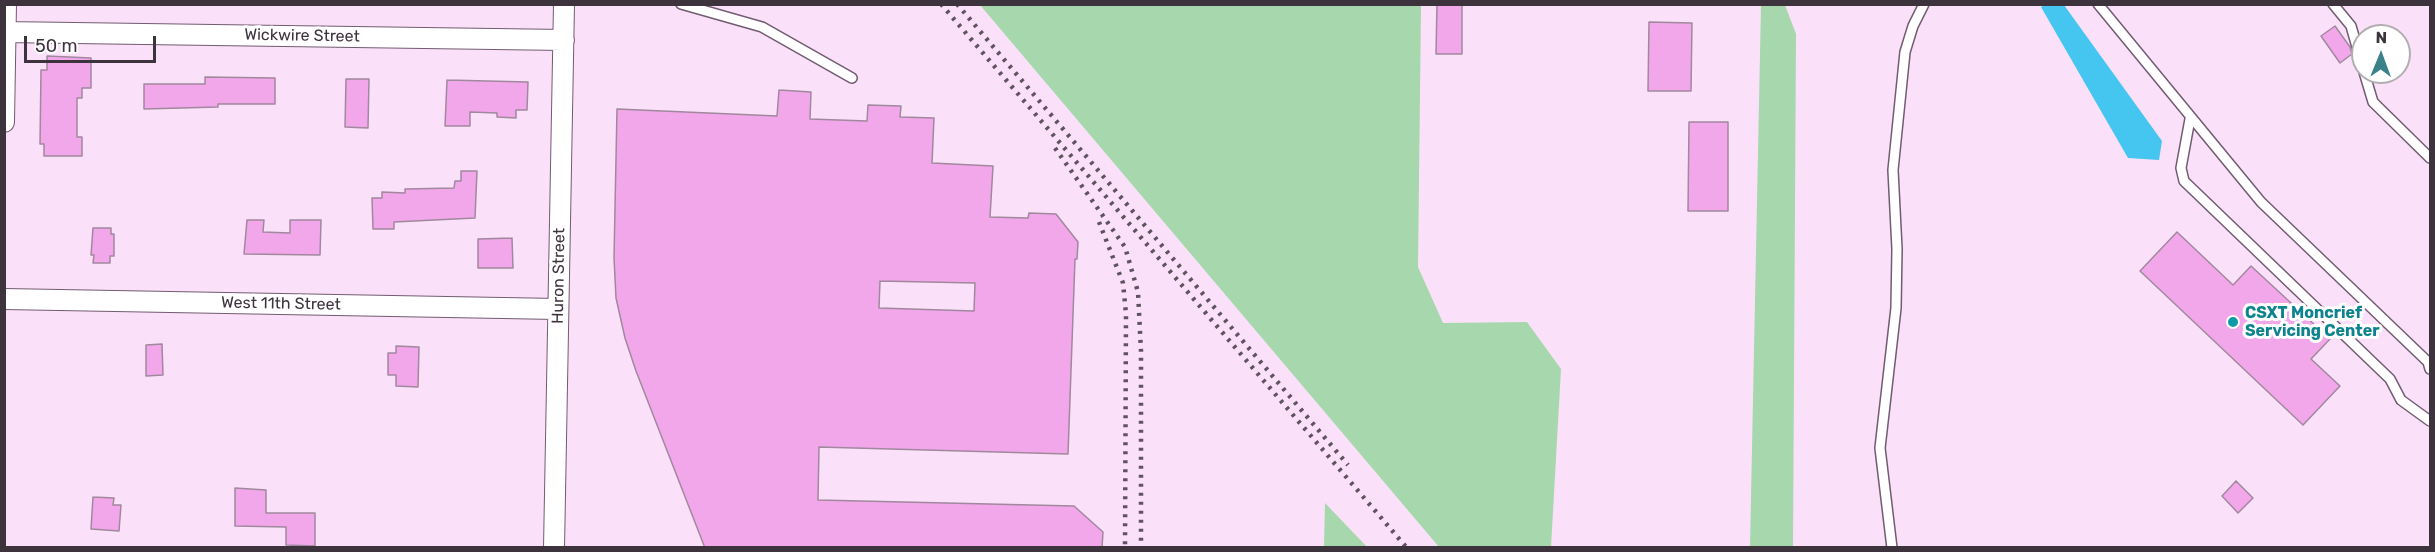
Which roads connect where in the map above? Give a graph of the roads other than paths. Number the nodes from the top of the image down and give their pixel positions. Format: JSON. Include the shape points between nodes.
{"nodes":[{"id":1,"x":6,"y":4,"type":"edge"},
{"id":2,"x":564,"y":4,"type":"edge"},
{"id":3,"x":681,"y":4,"type":"edge"},
{"id":4,"x":1924,"y":4,"type":"edge"},
{"id":5,"x":2098,"y":4,"type":"edge"},
{"id":6,"x":2333,"y":4,"type":"edge"},
{"id":7,"x":2351,"y":26,"type":"edge"},
{"id":8,"x":5,"y":32,"type":"edge"},
{"id":9,"x":564,"y":40,"type":"junction"},
{"id":10,"x":852,"y":78,"type":"dead end"},
{"id":11,"x":2368,"y":84,"type":"edge"},
{"id":12,"x":2190,"y":119,"type":"junction"},
{"id":13,"x":4,"y":122,"type":"edge"},
{"id":14,"x":2430,"y":158,"type":"edge"},
{"id":15,"x":4,"y":299,"type":"edge"},
{"id":16,"x":558,"y":309,"type":"junction"},
{"id":17,"x":2430,"y":364,"type":"edge"},
{"id":18,"x":2430,"y":421,"type":"edge"},
{"id":19,"x":554,"y":548,"type":"edge"},
{"id":20,"x":1892,"y":548,"type":"edge"}],
"edges":[{"from":1,"to":8,"type":"street"},
{"from":2,"to":9,"type":"street","name":"Huron Street"},
{"from":3,"to":10,"type":"lane","via":[[762,27]]},
{"from":4,"to":20,"type":"lane","via":[[1905,52],[1893,170],[1896,308],[1880,448]]},
{"from":5,"to":12,"type":"lane"},
{"from":6,"to":7,"type":"lane"},
{"from":8,"to":9,"type":"street","name":"Wickwire Street"},
{"from":8,"to":13,"type":"street"},
{"from":9,"to":16,"type":"street","name":"Huron Street"},
{"from":11,"to":14,"type":"lane","via":[[2373,102]]},
{"from":12,"to":17,"type":"lane","via":[[2261,202]]},
{"from":12,"to":18,"type":"lane","via":[[2181,168],[2184,181],[2390,379],[2401,400]]},
{"from":15,"to":16,"type":"street","name":"West 11th Street"},
{"from":16,"to":19,"type":"street","name":"Huron Street"}]}
